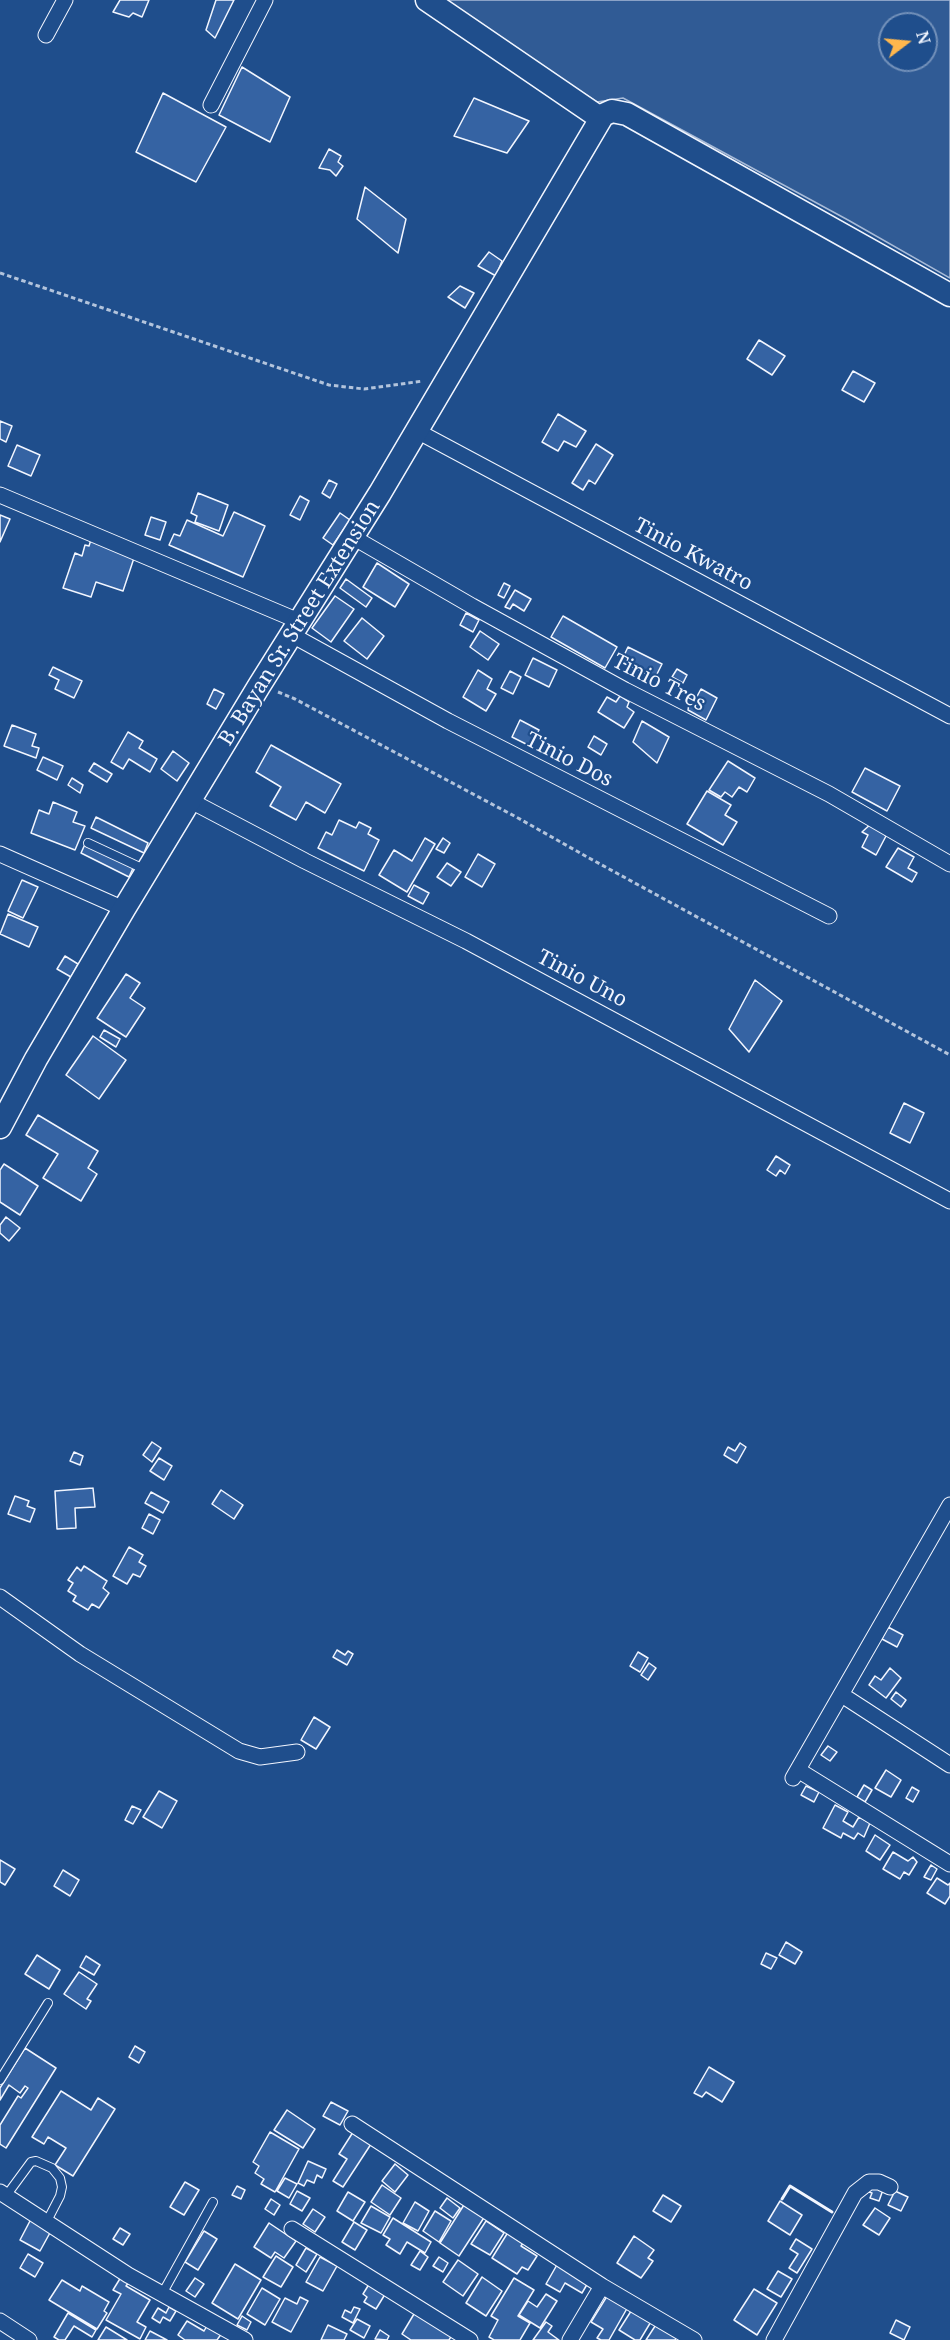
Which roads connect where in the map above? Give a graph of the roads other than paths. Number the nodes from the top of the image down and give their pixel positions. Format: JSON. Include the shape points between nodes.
{"nodes":[{"id":1,"x":65,"y":0,"type":"edge"},
{"id":2,"x":265,"y":0,"type":"edge"},
{"id":3,"x":427,"y":0,"type":"edge"},
{"id":4,"x":46,"y":35,"type":"dead end"},
{"id":5,"x":211,"y":105,"type":"dead end"},
{"id":6,"x":600,"y":118,"type":"junction"},
{"id":7,"x":950,"y":295,"type":"edge"},
{"id":8,"x":417,"y":431,"type":"junction"},
{"id":9,"x":0,"y":495,"type":"edge"},
{"id":10,"x":351,"y":536,"type":"junction"},
{"id":11,"x":297,"y":628,"type":"junction"},
{"id":12,"x":950,"y":716,"type":"edge"},
{"id":13,"x":191,"y":801,"type":"junction"},
{"id":14,"x":88,"y":843,"type":"dead end"},
{"id":15,"x":0,"y":854,"type":"edge"},
{"id":16,"x":950,"y":864,"type":"edge"},
{"id":17,"x":148,"y":871,"type":"junction"},
{"id":18,"x":124,"y":909,"type":"junction"},
{"id":19,"x":830,"y":916,"type":"dead end"},
{"id":20,"x":0,"y":1127,"type":"edge"},
{"id":21,"x":950,"y":1201,"type":"edge"},
{"id":22,"x":950,"y":1505,"type":"edge"},
{"id":23,"x":0,"y":1597,"type":"edge"},
{"id":24,"x":842,"y":1695,"type":"junction"},
{"id":25,"x":297,"y":1752,"type":"dead end"},
{"id":26,"x":950,"y":1765,"type":"edge"},
{"id":27,"x":950,"y":1864,"type":"edge"},
{"id":28,"x":48,"y":2003,"type":"dead end"},
{"id":29,"x":0,"y":2080,"type":"edge"},
{"id":30,"x":352,"y":2124,"type":"dead end"},
{"id":31,"x":890,"y":2187,"type":"dead end"},
{"id":32,"x":3,"y":2194,"type":"edge"},
{"id":33,"x":213,"y":2202,"type":"dead end"},
{"id":34,"x":46,"y":2223,"type":"junction"},
{"id":35,"x":292,"y":2229,"type":"dead end"},
{"id":36,"x":602,"y":2286,"type":"junction"},
{"id":37,"x":162,"y":2294,"type":"junction"},
{"id":38,"x":0,"y":2321,"type":"edge"},
{"id":39,"x":29,"y":2340,"type":"edge"},
{"id":40,"x":245,"y":2340,"type":"edge"},
{"id":41,"x":470,"y":2340,"type":"edge"},
{"id":42,"x":570,"y":2340,"type":"edge"},
{"id":43,"x":694,"y":2340,"type":"edge"},
{"id":44,"x":774,"y":2340,"type":"edge"}],
"edges":[{"from":1,"to":4,"type":"street"},
{"from":2,"to":5,"type":"street"},
{"from":3,"to":6,"type":"street"},
{"from":6,"to":7,"type":"street","via":[[612,111],[627,114]]},
{"from":6,"to":8,"type":"street","name":"B. Bayan Sr. Street Extension"},
{"from":8,"to":10,"type":"street","name":"B. Bayan Sr. Street Extension"},
{"from":8,"to":12,"type":"street","name":"Tinio Kwatro"},
{"from":9,"to":11,"type":"street","name":"Tinio Dos"},
{"from":10,"to":11,"type":"street","name":"B. Bayan Sr. Street Extension"},
{"from":10,"to":16,"type":"street","name":"Tinio Tres","via":[[625,690],[829,794]]},
{"from":11,"to":13,"type":"street","name":"B. Bayan Sr. Street Extension"},
{"from":11,"to":19,"type":"street","name":"Tinio Dos","via":[[448,721]]},
{"from":13,"to":17,"type":"street","name":"B. Bayan Sr. Street Extension"},
{"from":13,"to":21,"type":"street","name":"Tinio Uno","via":[[466,941]]},
{"from":14,"to":17,"type":"lane"},
{"from":15,"to":18,"type":"street"},
{"from":17,"to":18,"type":"street","name":"B. Bayan Sr. Street Extension"},
{"from":18,"to":20,"type":"street","name":"B. Bayan Sr. Street Extension"},
{"from":22,"to":24,"type":"street"},
{"from":23,"to":25,"type":"street","via":[[80,1654],[239,1751],[260,1757]]},
{"from":24,"to":26,"type":"street"},
{"from":24,"to":27,"type":"street","via":[[796,1774]]},
{"from":28,"to":29,"type":"lane"},
{"from":30,"to":36,"type":"street"},
{"from":31,"to":44,"type":"street","via":[[869,2182],[855,2193]]},
{"from":32,"to":34,"type":"street"},
{"from":32,"to":34,"type":"lane","via":[[31,2162],[52,2168],[62,2187]]},
{"from":33,"to":37,"type":"lane"},
{"from":34,"to":37,"type":"street"},
{"from":35,"to":41,"type":"street"},
{"from":36,"to":42,"type":"street"},
{"from":36,"to":43,"type":"street"},
{"from":37,"to":40,"type":"street"},
{"from":38,"to":39,"type":"street"}]}
